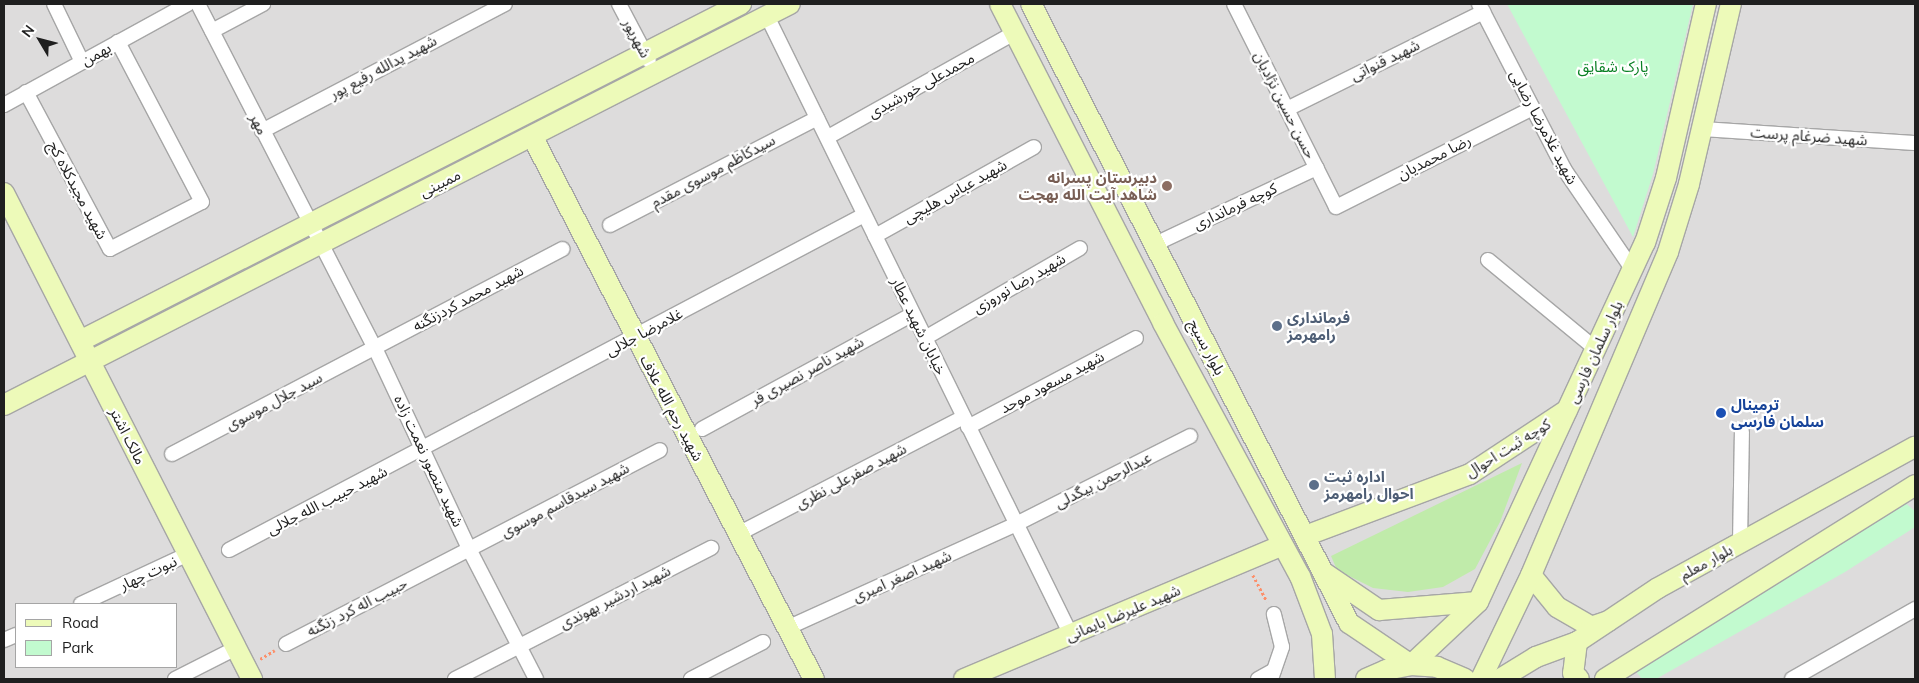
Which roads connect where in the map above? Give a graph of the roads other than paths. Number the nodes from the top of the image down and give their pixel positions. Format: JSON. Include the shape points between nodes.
{"nodes":[{"id":1,"x":54,"y":4,"type":"edge"},
{"id":2,"x":188,"y":4,"type":"edge"},
{"id":3,"x":198,"y":4,"type":"edge"},
{"id":4,"x":262,"y":4,"type":"edge"},
{"id":5,"x":505,"y":4,"type":"edge"},
{"id":6,"x":619,"y":4,"type":"edge"},
{"id":7,"x":741,"y":4,"type":"edge"},
{"id":8,"x":790,"y":4,"type":"edge"},
{"id":9,"x":1000,"y":4,"type":"edge"},
{"id":10,"x":1031,"y":4,"type":"edge"},
{"id":11,"x":1706,"y":4,"type":"edge"},
{"id":12,"x":1731,"y":4,"type":"edge"},
{"id":13,"x":1238,"y":5,"type":"edge"},
{"id":14,"x":1481,"y":8,"type":"edge"},
{"id":15,"x":767,"y":16,"type":"junction"},
{"id":16,"x":212,"y":31,"type":"junction"},
{"id":17,"x":1014,"y":32,"type":"junction"},
{"id":18,"x":118,"y":42,"type":"junction"},
{"id":19,"x":645,"y":53,"type":"junction"},
{"id":20,"x":82,"y":62,"type":"junction"},
{"id":21,"x":656,"y":73,"type":"junction"},
{"id":22,"x":26,"y":92,"type":"junction"},
{"id":23,"x":4,"y":105,"type":"edge"},
{"id":24,"x":1533,"y":108,"type":"junction"},
{"id":25,"x":1287,"y":109,"type":"junction"},
{"id":26,"x":816,"y":118,"type":"junction"},
{"id":27,"x":1702,"y":129,"type":"junction"},
{"id":28,"x":262,"y":131,"type":"junction"},
{"id":29,"x":532,"y":136,"type":"junction"},
{"id":30,"x":828,"y":138,"type":"junction"},
{"id":31,"x":1915,"y":143,"type":"edge"},
{"id":32,"x":1034,"y":147,"type":"dead end"},
{"id":33,"x":1317,"y":168,"type":"junction"},
{"id":34,"x":1124,"y":185,"type":"junction"},
{"id":35,"x":4,"y":193,"type":"edge"},
{"id":36,"x":1098,"y":198,"type":"junction"},
{"id":37,"x":1336,"y":207,"type":"joint"},
{"id":38,"x":864,"y":215,"type":"junction"},
{"id":39,"x":309,"y":224,"type":"junction"},
{"id":40,"x":610,"y":225,"type":"dead end"},
{"id":41,"x":875,"y":236,"type":"junction"},
{"id":42,"x":319,"y":244,"type":"junction"},
{"id":43,"x":1153,"y":245,"type":"junction"},
{"id":44,"x":1080,"y":248,"type":"dead end"},
{"id":45,"x":562,"y":249,"type":"dead end"},
{"id":46,"x":1488,"y":260,"type":"dead end"},
{"id":47,"x":1633,"y":270,"type":"junction"},
{"id":48,"x":913,"y":314,"type":"junction"},
{"id":49,"x":635,"y":337,"type":"junction"},
{"id":50,"x":925,"y":338,"type":"junction"},
{"id":51,"x":1136,"y":338,"type":"dead end"},
{"id":52,"x":80,"y":341,"type":"junction"},
{"id":53,"x":375,"y":348,"type":"junction"},
{"id":54,"x":1596,"y":349,"type":"junction"},
{"id":55,"x":90,"y":361,"type":"junction"},
{"id":56,"x":4,"y":405,"type":"edge"},
{"id":57,"x":1568,"y":409,"type":"junction"},
{"id":58,"x":966,"y":422,"type":"junction"},
{"id":59,"x":702,"y":429,"type":"dead end"},
{"id":60,"x":1742,"y":432,"type":"dead end"},
{"id":61,"x":1190,"y":436,"type":"dead end"},
{"id":62,"x":1915,"y":447,"type":"edge"},
{"id":63,"x":424,"y":449,"type":"junction"},
{"id":64,"x":660,"y":450,"type":"dead end"},
{"id":65,"x":172,"y":454,"type":"dead end"},
{"id":66,"x":1915,"y":485,"type":"edge"},
{"id":67,"x":1016,"y":524,"type":"junction"},
{"id":68,"x":738,"y":534,"type":"junction"},
{"id":69,"x":1305,"y":536,"type":"junction"},
{"id":70,"x":1740,"y":543,"type":"junction"},
{"id":71,"x":1282,"y":545,"type":"junction"},
{"id":72,"x":710,"y":548,"type":"dead end"},
{"id":73,"x":229,"y":550,"type":"dead end"},
{"id":74,"x":469,"y":550,"type":"junction"},
{"id":75,"x":188,"y":554,"type":"junction"},
{"id":76,"x":1319,"y":569,"type":"junction"},
{"id":77,"x":1530,"y":575,"type":"junction"},
{"id":78,"x":1478,"y":602,"type":"junction"},
{"id":79,"x":83,"y":603,"type":"edge"},
{"id":80,"x":1915,"y":609,"type":"edge"},
{"id":81,"x":1274,"y":614,"type":"road end"},
{"id":82,"x":1614,"y":619,"type":"junction"},
{"id":83,"x":1349,"y":623,"type":"junction"},
{"id":84,"x":788,"y":628,"type":"junction"},
{"id":85,"x":1322,"y":634,"type":"junction"},
{"id":86,"x":1071,"y":635,"type":"junction"},
{"id":87,"x":763,"y":642,"type":"dead end"},
{"id":88,"x":1577,"y":642,"type":"junction"},
{"id":89,"x":286,"y":644,"type":"road end"},
{"id":90,"x":520,"y":646,"type":"junction"},
{"id":91,"x":236,"y":648,"type":"junction"},
{"id":92,"x":1411,"y":665,"type":"junction"},
{"id":93,"x":249,"y":673,"type":"edge"},
{"id":94,"x":1273,"y":675,"type":"edge"},
{"id":95,"x":175,"y":679,"type":"edge"},
{"id":96,"x":455,"y":679,"type":"edge"},
{"id":97,"x":536,"y":679,"type":"edge"},
{"id":98,"x":691,"y":679,"type":"edge"},
{"id":99,"x":814,"y":679,"type":"edge"},
{"id":100,"x":964,"y":679,"type":"edge"},
{"id":101,"x":1258,"y":679,"type":"edge"},
{"id":102,"x":1325,"y":679,"type":"edge"},
{"id":103,"x":1366,"y":679,"type":"edge"},
{"id":104,"x":1465,"y":679,"type":"edge"},
{"id":105,"x":1481,"y":679,"type":"edge"},
{"id":106,"x":1500,"y":679,"type":"edge"},
{"id":107,"x":1579,"y":679,"type":"edge"},
{"id":108,"x":1605,"y":679,"type":"edge"},
{"id":109,"x":1792,"y":679,"type":"edge"}],
"edges":[{"from":1,"to":20,"type":"street"},
{"from":2,"to":18,"type":"street","name":"بهمن"},
{"from":3,"to":16,"type":"street","name":"مهر"},
{"from":4,"to":16,"type":"street"},
{"from":5,"to":28,"type":"street","name":"شهید یدالله رفیع پور"},
{"from":6,"to":19,"type":"street","name":"شهریور"},
{"from":7,"to":19,"type":"main road","name":"ممبینی"},
{"from":8,"to":15,"type":"main road","name":"ممبینی"},
{"from":9,"to":17,"type":"main road","name":"بلوار بسیج"},
{"from":10,"to":34,"type":"main road","name":"بلوار بسیج"},
{"from":11,"to":47,"type":"main road","name":"بلوار سلمان فارسی","via":[[1666,178]]},
{"from":12,"to":27,"type":"main road","name":"بلوار سلمان فارسی"},
{"from":13,"to":25,"type":"street","name":"حسن حسین نژادیان"},
{"from":14,"to":24,"type":"street","name":"شهید غلامرضا رضایی"},
{"from":14,"to":25,"type":"street","name":"شهید قنواتی"},
{"from":15,"to":21,"type":"main road","name":"ممبینی"},
{"from":15,"to":26,"type":"street","name":"خیابان شهید عطار"},
{"from":16,"to":28,"type":"street","name":"مهر"},
{"from":17,"to":30,"type":"street","name":"محمدعلی خورشیدی"},
{"from":17,"to":36,"type":"main road","name":"بلوار بسیج"},
{"from":18,"to":20,"type":"street","name":"بهمن"},
{"from":18,"to":22,"type":"street","name":"شهید مجیدکلاه کج","via":[[202,202],[110,249]]},
{"from":19,"to":21,"type":"street","name":"شهریور"},
{"from":19,"to":39,"type":"main road","name":"ممبینی"},
{"from":20,"to":22,"type":"street","name":"بهمن"},
{"from":21,"to":29,"type":"main road","name":"ممبینی"},
{"from":22,"to":23,"type":"street","name":"بهمن"},
{"from":24,"to":37,"type":"street","name":"رضا محمدیان"},
{"from":24,"to":47,"type":"street","name":"شهید غلامرضا رضایی","via":[[1564,169]]},
{"from":25,"to":33,"type":"street","name":"حسن حسین نژادیان"},
{"from":26,"to":30,"type":"street","name":"خیابان شهید عطار"},
{"from":26,"to":40,"type":"street","name":"سیدکاظم موسوی مقدم"},
{"from":27,"to":31,"type":"street","name":"شهید ضرغام پرست"},
{"from":27,"to":77,"type":"main road","name":"بلوار سلمان فارسی","via":[[1668,252]]},
{"from":28,"to":39,"type":"street","name":"مهر"},
{"from":29,"to":42,"type":"main road","name":"ممبینی"},
{"from":29,"to":49,"type":"main road","name":"شهید رحم الله علاف"},
{"from":30,"to":38,"type":"street","name":"خیابان شهید عطار"},
{"from":32,"to":41,"type":"street","name":"شهید عباس هلیچی"},
{"from":33,"to":37,"type":"street","name":"حسن حسین نژادیان"},
{"from":33,"to":43,"type":"street","name":"کوچه فرمانداری"},
{"from":34,"to":36,"type":"main road"},
{"from":34,"to":43,"type":"main road","name":"بلوار بسیج"},
{"from":35,"to":52,"type":"main road","name":"مالک اشتر"},
{"from":36,"to":71,"type":"main road","name":"بلوار بسیج"},
{"from":38,"to":41,"type":"street","name":"خیابان شهید عطار"},
{"from":38,"to":49,"type":"street","name":"غلامرضا جلالی"},
{"from":39,"to":42,"type":"street","name":"مهر"},
{"from":39,"to":52,"type":"main road","name":"ممبینی"},
{"from":41,"to":48,"type":"street","name":"خیابان شهید عطار"},
{"from":42,"to":53,"type":"street","name":"شهید منصور نعمت زاده"},
{"from":42,"to":55,"type":"main road","name":"ممبینی"},
{"from":43,"to":69,"type":"main road","name":"بلوار بسیج"},
{"from":44,"to":50,"type":"street","name":"شهید رضا نوروزی"},
{"from":45,"to":53,"type":"street","name":"شهید محمد کردزنگنه"},
{"from":46,"to":54,"type":"street"},
{"from":47,"to":54,"type":"main road","name":"بلوار سلمان فارسی"},
{"from":48,"to":50,"type":"street","name":"خیابان شهید عطار"},
{"from":48,"to":59,"type":"street","name":"شهید ناصر نصیری فر"},
{"from":49,"to":63,"type":"street","name":"غلامرضا جلالی"},
{"from":49,"to":68,"type":"main road","name":"شهید رحم الله علاف"},
{"from":50,"to":58,"type":"street","name":"خیابان شهید عطار"},
{"from":51,"to":58,"type":"street","name":"شهید مسعود موحد"},
{"from":52,"to":55,"type":"main road","name":"مالک اشتر"},
{"from":53,"to":63,"type":"street","name":"شهید منصور نعمت زاده"},
{"from":53,"to":65,"type":"street","name":"سید جلال موسوی"},
{"from":54,"to":57,"type":"main road","name":"بلوار سلمان فارسی"},
{"from":55,"to":56,"type":"main road","name":"ممبینی"},
{"from":55,"to":75,"type":"main road","name":"مالک اشتر"},
{"from":57,"to":69,"type":"main road","name":"کوچه ثبت احوال","via":[[1470,474]]},
{"from":57,"to":78,"type":"main road","name":"بلوار سلمان فارسی"},
{"from":58,"to":67,"type":"street","name":"خیابان شهید عطار"},
{"from":58,"to":68,"type":"street","name":"شهید صفرعلی نظری"},
{"from":60,"to":70,"type":"street","via":[[1744,488]]},
{"from":61,"to":67,"type":"street","name":"عبدالرحمن بیگدلی"},
{"from":62,"to":70,"type":"main road","name":"بلوار معلم"},
{"from":63,"to":73,"type":"street","name":"شهید حبیب الله جلالی"},
{"from":63,"to":74,"type":"street","name":"شهید منصور نعمت زاده"},
{"from":64,"to":74,"type":"street","name":"شهید سیدقاسم موسوی"},
{"from":66,"to":108,"type":"main road"},
{"from":67,"to":84,"type":"street","name":"شهید اصغر امیری"},
{"from":67,"to":86,"type":"street","name":"خیابان شهید عطار"},
{"from":68,"to":84,"type":"main road","name":"شهید رحم الله علاف"},
{"from":69,"to":76,"type":"main road","name":"بلوار بسیج"},
{"from":70,"to":82,"type":"main road","name":"بلوار معلم","via":[[1658,588]]},
{"from":71,"to":85,"type":"main road","name":"بلوار بسیج","via":[[1300,576]]},
{"from":71,"to":86,"type":"main road","name":"شهید علیرضا بایمانی"},
{"from":72,"to":90,"type":"street","name":"شهید اردشیر بهوندی"},
{"from":74,"to":89,"type":"street","name":"حبیب اله کرد زنگنه"},
{"from":74,"to":90,"type":"street","name":"شهید منصور نعمت زاده"},
{"from":75,"to":79,"type":"street","name":"نبوت چهار"},
{"from":75,"to":91,"type":"main road","name":"مالک اشتر"},
{"from":76,"to":78,"type":"main road","via":[[1379,610]]},
{"from":76,"to":83,"type":"main road","name":"بلوار بسیج"},
{"from":77,"to":82,"type":"main road","via":[[1557,607],[1591,627]]},
{"from":77,"to":105,"type":"main road","name":"بلوار سلمان فارسی"},
{"from":78,"to":92,"type":"main road","name":"بلوار سلمان فارسی"},
{"from":80,"to":109,"type":"street"},
{"from":81,"to":94,"type":"street","via":[[1282,647]]},
{"from":82,"to":88,"type":"main road","name":"بلوار معلم"},
{"from":83,"to":85,"type":"main road","via":[[1339,633]]},
{"from":83,"to":92,"type":"main road","name":"بلوار بسیج"},
{"from":84,"to":99,"type":"main road","name":"شهید رحم الله علاف"},
{"from":85,"to":102,"type":"main road","name":"بلوار بسیج"},
{"from":86,"to":100,"type":"main road","name":"شهید علیرضا بایمانی"},
{"from":87,"to":98,"type":"street"},
{"from":88,"to":106,"type":"main road","name":"بلوار معلم","via":[[1536,657]]},
{"from":88,"to":107,"type":"main road","via":[[1573,673]]},
{"from":90,"to":96,"type":"street","name":"شهید اردشیر بهوندی"},
{"from":90,"to":97,"type":"street","name":"شهید منصور نعمت زاده"},
{"from":91,"to":93,"type":"main road","name":"مالک اشتر"},
{"from":91,"to":95,"type":"street"},
{"from":92,"to":103,"type":"main road","via":[[1386,670]]},
{"from":92,"to":104,"type":"main road","via":[[1436,668]]},
{"from":94,"to":101,"type":"street"}]}
